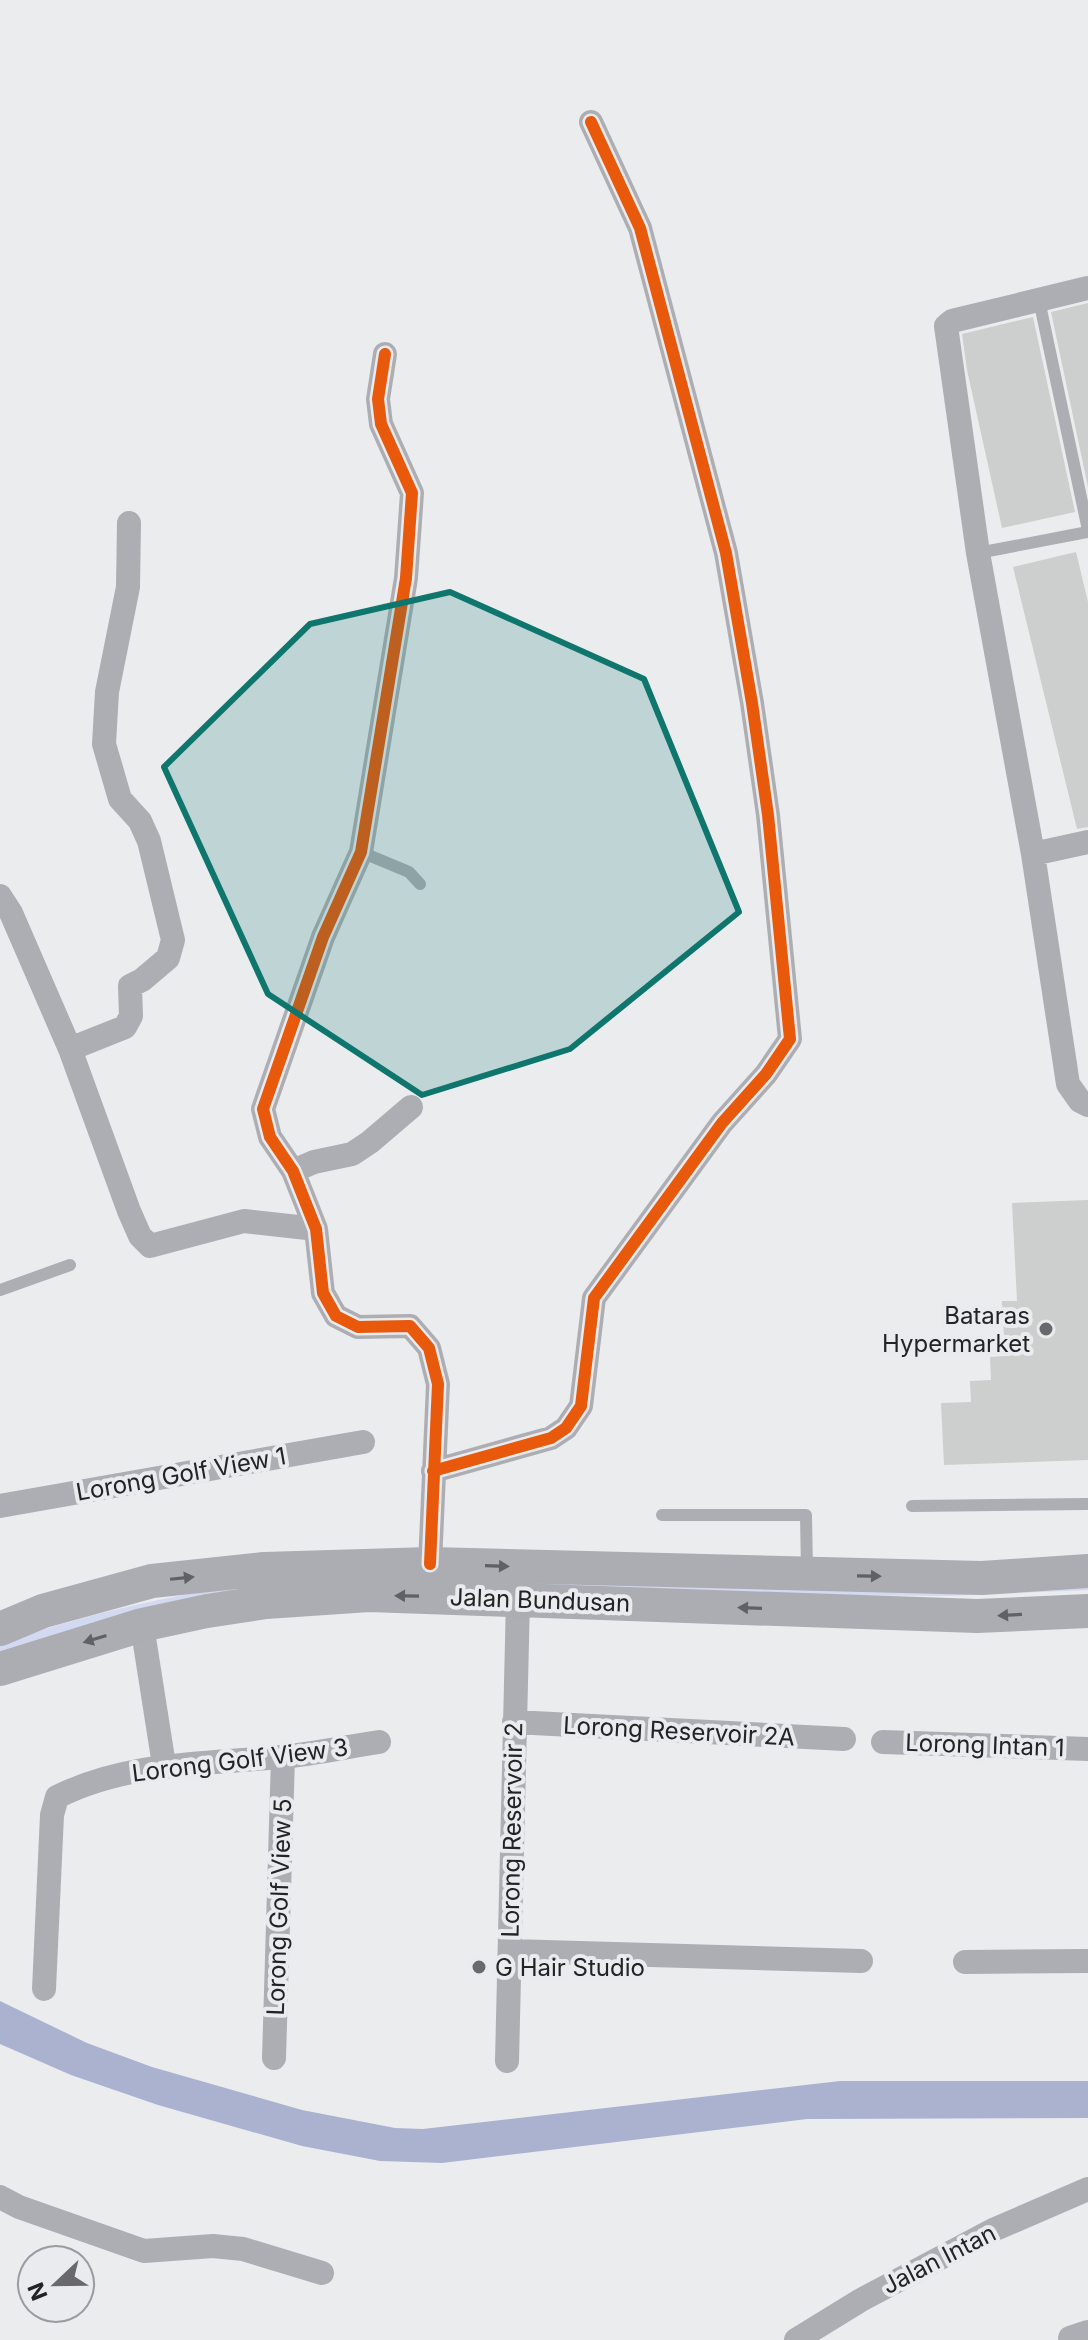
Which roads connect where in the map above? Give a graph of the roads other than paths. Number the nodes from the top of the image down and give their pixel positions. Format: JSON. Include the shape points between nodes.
{"nodes":[{"id":1,"x":591,"y":122,"type":"dead end"},
{"id":2,"x":1088,"y":288,"type":"edge"},
{"id":3,"x":1039,"y":300,"type":"junction"},
{"id":4,"x":385,"y":354,"type":"dead end"},
{"id":5,"x":129,"y":523,"type":"dead end"},
{"id":6,"x":1088,"y":531,"type":"edge"},
{"id":7,"x":978,"y":553,"type":"junction"},
{"id":8,"x":1088,"y":842,"type":"edge"},
{"id":9,"x":361,"y":852,"type":"junction"},
{"id":10,"x":1033,"y":854,"type":"junction"},
{"id":11,"x":420,"y":884,"type":"dead end"},
{"id":12,"x":0,"y":896,"type":"edge"},
{"id":13,"x":70,"y":1049,"type":"junction"},
{"id":14,"x":1088,"y":1105,"type":"edge"},
{"id":15,"x":411,"y":1107,"type":"dead end"},
{"id":16,"x":293,"y":1171,"type":"junction"},
{"id":17,"x":316,"y":1229,"type":"junction"},
{"id":18,"x":70,"y":1265,"type":"dead end"},
{"id":19,"x":0,"y":1290,"type":"edge"},
{"id":20,"x":363,"y":1442,"type":"dead end"},
{"id":21,"x":433,"y":1471,"type":"junction"},
{"id":22,"x":1088,"y":1504,"type":"edge"},
{"id":23,"x":0,"y":1506,"type":"edge"},
{"id":24,"x":912,"y":1506,"type":"dead end"},
{"id":25,"x":662,"y":1515,"type":"dead end"},
{"id":26,"x":430,"y":1564,"type":"junction"},
{"id":27,"x":1088,"y":1571,"type":"edge"},
{"id":28,"x":807,"y":1575,"type":"junction"},
{"id":29,"x":518,"y":1599,"type":"junction"},
{"id":30,"x":1088,"y":1611,"type":"edge"},
{"id":31,"x":142,"y":1625,"type":"junction"},
{"id":32,"x":0,"y":1629,"type":"edge"},
{"id":33,"x":0,"y":1669,"type":"edge"},
{"id":34,"x":514,"y":1722,"type":"junction"},
{"id":35,"x":844,"y":1739,"type":"dead end"},
{"id":36,"x":379,"y":1742,"type":"dead end"},
{"id":37,"x":883,"y":1742,"type":"dead end"},
{"id":38,"x":1088,"y":1749,"type":"edge"},
{"id":39,"x":283,"y":1757,"type":"junction"},
{"id":40,"x":164,"y":1765,"type":"junction"},
{"id":41,"x":510,"y":1951,"type":"junction"},
{"id":42,"x":861,"y":1961,"type":"dead end"},
{"id":43,"x":1088,"y":1961,"type":"edge"},
{"id":44,"x":965,"y":1962,"type":"dead end"},
{"id":45,"x":44,"y":1989,"type":"dead end"},
{"id":46,"x":274,"y":2058,"type":"dead end"},
{"id":47,"x":507,"y":2061,"type":"dead end"},
{"id":48,"x":1088,"y":2189,"type":"edge"},
{"id":49,"x":0,"y":2197,"type":"edge"},
{"id":50,"x":322,"y":2273,"type":"dead end"},
{"id":51,"x":796,"y":2340,"type":"edge"}],
"edges":[{"from":1,"to":21,"type":"street","via":[[640,228],[726,553],[766,801],[790,1039],[594,1298],[581,1406],[566,1428],[551,1438]]},
{"from":2,"to":3,"type":"street"},
{"from":3,"to":6,"type":"lane"},
{"from":3,"to":7,"type":"street","via":[[946,326]]},
{"from":4,"to":9,"type":"street","via":[[378,399],[381,424],[412,493],[406,578]]},
{"from":5,"to":13,"type":"street","via":[[128,587],[107,692],[104,744],[120,799],[149,841],[173,940],[168,958],[130,986],[131,1016],[125,1027]]},
{"from":6,"to":7,"type":"lane"},
{"from":7,"to":10,"type":"street"},
{"from":8,"to":10,"type":"street"},
{"from":9,"to":11,"type":"lane","via":[[409,872]]},
{"from":9,"to":16,"type":"street","via":[[323,937],[263,1109],[270,1137]]},
{"from":10,"to":14,"type":"street","via":[[1068,1084]]},
{"from":12,"to":13,"type":"street"},
{"from":13,"to":17,"type":"street","via":[[129,1211],[150,1246],[244,1221]]},
{"from":15,"to":16,"type":"street","via":[[352,1154]]},
{"from":16,"to":17,"type":"street"},
{"from":17,"to":21,"type":"street","via":[[323,1293],[336,1316],[358,1327],[410,1326],[429,1348],[438,1384]]},
{"from":18,"to":19,"type":"lane"},
{"from":20,"to":23,"type":"street","name":"Lorong Golf View 1"},
{"from":21,"to":26,"type":"street"},
{"from":22,"to":24,"type":"lane"},
{"from":25,"to":28,"type":"lane","via":[[806,1515]]},
{"from":26,"to":28,"type":"main road","name":"Jalan Bundusan","one_way":true},
{"from":32,"to":26,"type":"main road","name":"Jalan Bundusan","one_way":true,"via":[[43,1611],[152,1581],[264,1569]]},
{"from":28,"to":27,"type":"main road","name":"Jalan Bundusan","one_way":true,"via":[[982,1578]]},
{"from":30,"to":29,"type":"main road","name":"Jalan Bundusan","one_way":true,"via":[[977,1616]]},
{"from":29,"to":31,"type":"main road","name":"Jalan Bundusan","one_way":true,"via":[[369,1595],[266,1602]]},
{"from":29,"to":34,"type":"street","name":"Lorong Reservoir 2"},
{"from":31,"to":33,"type":"main road","name":"Jalan Bundusan","one_way":true},
{"from":31,"to":40,"type":"street"},
{"from":34,"to":35,"type":"street","name":"Lorong Reservoir 2A"},
{"from":34,"to":41,"type":"street","name":"Lorong Reservoir 2"},
{"from":36,"to":39,"type":"street","name":"Lorong Golf View 3"},
{"from":37,"to":38,"type":"street","name":"Lorong Intan 1"},
{"from":39,"to":40,"type":"street","name":"Lorong Golf View 3"},
{"from":39,"to":46,"type":"street","name":"Lorong Golf View 5"},
{"from":40,"to":45,"type":"street","name":"Lorong Golf View 3","via":[[84,1783],[57,1797]]},
{"from":41,"to":42,"type":"street"},
{"from":41,"to":47,"type":"street","name":"Lorong Reservoir 2"},
{"from":43,"to":44,"type":"street"},
{"from":48,"to":51,"type":"street","name":"Jalan Intan","via":[[993,2230]]},
{"from":49,"to":50,"type":"street","via":[[144,2251],[243,2249]]}]}
